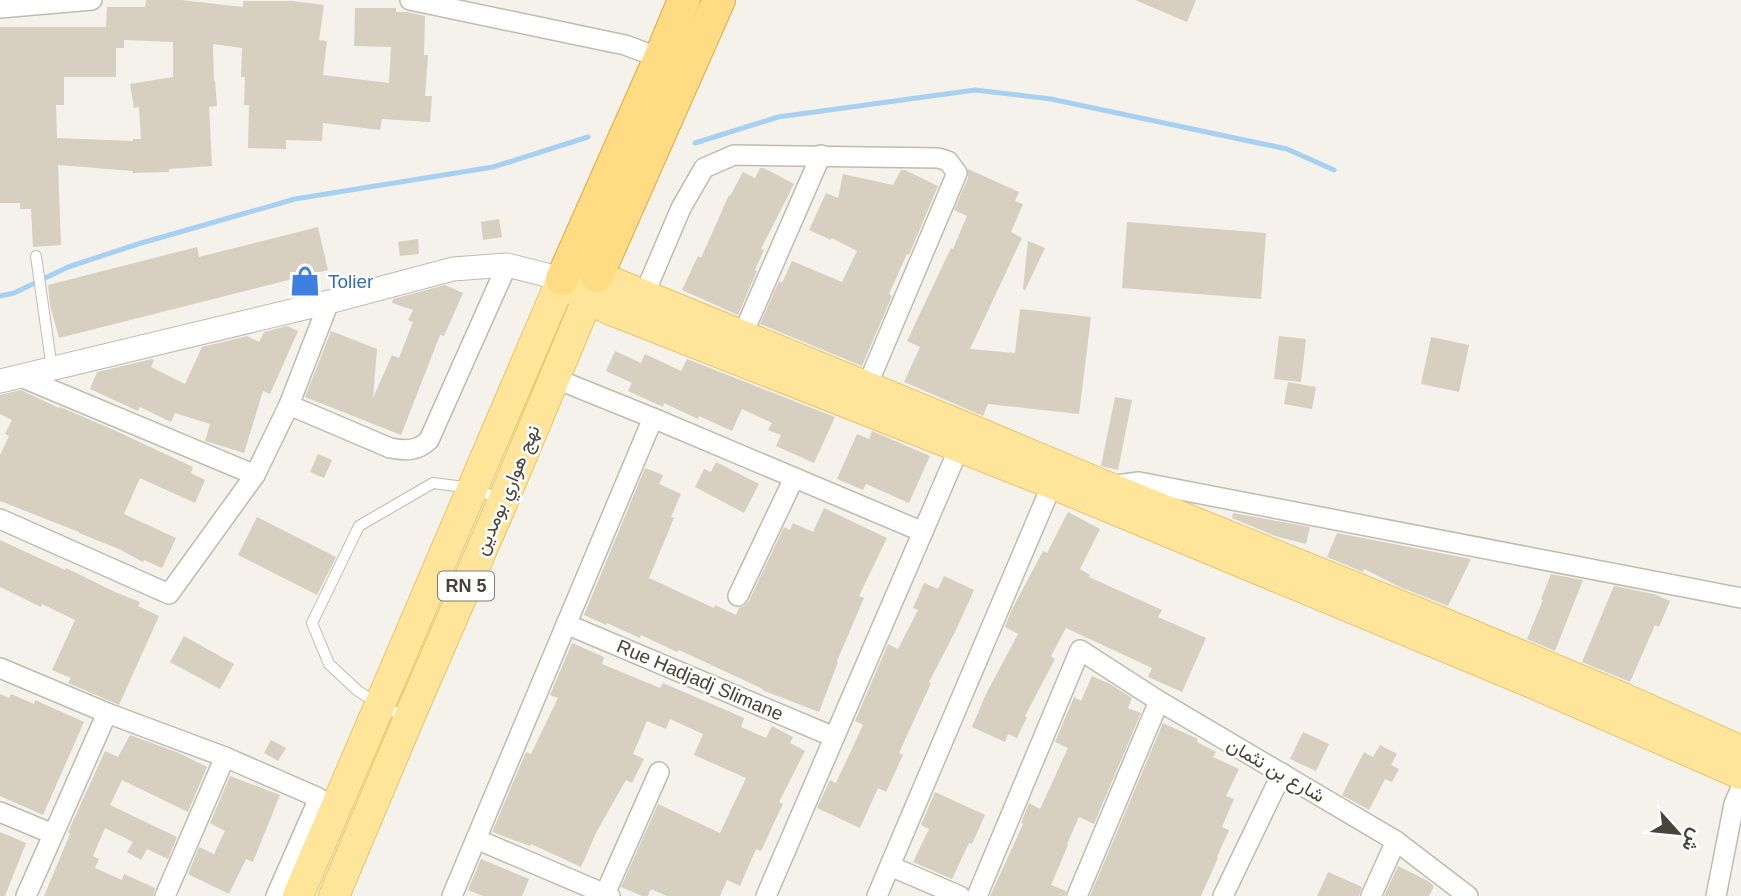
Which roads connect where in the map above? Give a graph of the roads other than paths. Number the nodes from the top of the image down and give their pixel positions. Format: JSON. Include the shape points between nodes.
{"nodes":[{"id":1,"x":92,"y":0,"type":"edge"},
{"id":2,"x":410,"y":0,"type":"edge"},
{"id":3,"x":684,"y":0,"type":"edge"},
{"id":4,"x":719,"y":0,"type":"edge"},
{"id":5,"x":0,"y":8,"type":"edge"},
{"id":6,"x":660,"y":58,"type":"junction"},
{"id":7,"x":686,"y":77,"type":"junction"},
{"id":8,"x":821,"y":155,"type":"junction"},
{"id":9,"x":36,"y":260,"type":"dead end"},
{"id":10,"x":506,"y":265,"type":"junction"},
{"id":11,"x":562,"y":279,"type":"junction"},
{"id":12,"x":592,"y":288,"type":"junction"},
{"id":13,"x":644,"y":295,"type":"junction"},
{"id":14,"x":329,"y":302,"type":"junction"},
{"id":15,"x":743,"y":336,"type":"junction"},
{"id":16,"x":52,"y":369,"type":"junction"},
{"id":17,"x":554,"y":378,"type":"junction"},
{"id":18,"x":11,"y":379,"type":"edge"},
{"id":19,"x":867,"y":386,"type":"junction"},
{"id":20,"x":289,"y":405,"type":"junction"},
{"id":21,"x":653,"y":418,"type":"junction"},
{"id":22,"x":959,"y":448,"type":"junction"},
{"id":23,"x":255,"y":475,"type":"junction"},
{"id":24,"x":1055,"y":475,"type":"junction"},
{"id":25,"x":794,"y":478,"type":"junction"},
{"id":26,"x":1105,"y":486,"type":"junction"},
{"id":27,"x":472,"y":488,"type":"junction"},
{"id":28,"x":503,"y":501,"type":"junction"},
{"id":29,"x":0,"y":519,"type":"edge"},
{"id":30,"x":923,"y":532,"type":"junction"},
{"id":31,"x":738,"y":596,"type":"dead end"},
{"id":32,"x":1741,"y":598,"type":"edge"},
{"id":33,"x":566,"y":624,"type":"junction"},
{"id":34,"x":0,"y":668,"type":"edge"},
{"id":35,"x":1159,"y":701,"type":"junction"},
{"id":36,"x":380,"y":705,"type":"junction"},
{"id":37,"x":107,"y":713,"type":"junction"},
{"id":38,"x":409,"y":718,"type":"junction"},
{"id":39,"x":834,"y":737,"type":"junction"},
{"id":40,"x":1741,"y":751,"type":"edge"},
{"id":41,"x":225,"y":757,"type":"junction"},
{"id":42,"x":354,"y":764,"type":"junction"},
{"id":43,"x":659,"y":772,"type":"dead end"},
{"id":44,"x":1282,"y":773,"type":"junction"},
{"id":45,"x":385,"y":774,"type":"junction"},
{"id":46,"x":1741,"y":774,"type":"edge"},
{"id":47,"x":1741,"y":788,"type":"edge"},
{"id":48,"x":319,"y":798,"type":"junction"},
{"id":49,"x":0,"y":812,"type":"edge"},
{"id":50,"x":53,"y":834,"type":"junction"},
{"id":51,"x":476,"y":838,"type":"junction"},
{"id":52,"x":1396,"y":841,"type":"junction"},
{"id":53,"x":890,"y":866,"type":"junction"},
{"id":54,"x":607,"y":895,"type":"edge"},
{"id":55,"x":26,"y":896,"type":"edge"},
{"id":56,"x":165,"y":896,"type":"edge"},
{"id":57,"x":276,"y":896,"type":"edge"},
{"id":58,"x":298,"y":896,"type":"edge"},
{"id":59,"x":334,"y":896,"type":"edge"},
{"id":60,"x":452,"y":896,"type":"edge"},
{"id":61,"x":766,"y":896,"type":"edge"},
{"id":62,"x":877,"y":896,"type":"edge"},
{"id":63,"x":960,"y":896,"type":"edge"},
{"id":64,"x":977,"y":896,"type":"edge"},
{"id":65,"x":1077,"y":896,"type":"edge"},
{"id":66,"x":1223,"y":896,"type":"edge"},
{"id":67,"x":1371,"y":896,"type":"edge"},
{"id":68,"x":1468,"y":896,"type":"edge"},
{"id":69,"x":1716,"y":896,"type":"edge"}],
"edges":[{"from":1,"to":5,"type":"street"},
{"from":2,"to":6,"type":"street","via":[[625,45]]},
{"from":3,"to":6,"type":"highway","number":"RN 5"},
{"from":4,"to":7,"type":"highway","number":"RN 5"},
{"from":6,"to":7,"type":"street"},
{"from":6,"to":11,"type":"highway","number":"RN 5"},
{"from":7,"to":12,"type":"highway","number":"RN 5"},
{"from":8,"to":13,"type":"street","via":[[734,155],[704,168],[681,208]]},
{"from":8,"to":15,"type":"street"},
{"from":8,"to":19,"type":"street","via":[[938,158],[957,173]]},
{"from":9,"to":16,"type":"lane"},
{"from":10,"to":11,"type":"street"},
{"from":10,"to":14,"type":"street","via":[[453,269]]},
{"from":10,"to":20,"type":"street","via":[[429,440],[421,447],[390,448]]},
{"from":11,"to":12,"type":"main road"},
{"from":11,"to":27,"type":"main road","name":"نهج هواري بومدين","number":"RN 5"},
{"from":12,"to":13,"type":"main road"},
{"from":12,"to":17,"type":"main road","name":"نهج هواري بومدين","number":"RN 5"},
{"from":12,"to":22,"type":"main road"},
{"from":13,"to":15,"type":"main road"},
{"from":14,"to":16,"type":"street"},
{"from":14,"to":20,"type":"street"},
{"from":15,"to":19,"type":"main road"},
{"from":16,"to":18,"type":"street"},
{"from":17,"to":21,"type":"street"},
{"from":17,"to":28,"type":"main road","name":"نهج هواري بومدين","number":"RN 5"},
{"from":18,"to":23,"type":"street"},
{"from":19,"to":24,"type":"main road"},
{"from":20,"to":23,"type":"street"},
{"from":21,"to":25,"type":"street"},
{"from":21,"to":33,"type":"street"},
{"from":22,"to":24,"type":"main road"},
{"from":22,"to":30,"type":"street"},
{"from":23,"to":29,"type":"street","via":[[169,594]]},
{"from":24,"to":26,"type":"main road"},
{"from":24,"to":46,"type":"main road"},
{"from":24,"to":53,"type":"street"},
{"from":25,"to":30,"type":"street"},
{"from":25,"to":31,"type":"street"},
{"from":26,"to":32,"type":"street","via":[[1139,482]]},
{"from":26,"to":40,"type":"main road","via":[[1623,698]]},
{"from":27,"to":28,"type":"lane"},
{"from":27,"to":36,"type":"main road","name":"نهج هواري بومدين","number":"RN 5"},
{"from":27,"to":36,"type":"lane","via":[[433,484],[359,526],[312,622],[329,664]]},
{"from":28,"to":38,"type":"main road","name":"نهج هواري بومدين","number":"RN 5"},
{"from":30,"to":39,"type":"street"},
{"from":33,"to":39,"type":"street","name":"Rue Hadjadj Slimane"},
{"from":33,"to":51,"type":"street"},
{"from":34,"to":37,"type":"street"},
{"from":35,"to":44,"type":"street","name":"شارع بن نثمان"},
{"from":35,"to":64,"type":"street","name":"شارع بن نثمان","via":[[1080,650]]},
{"from":35,"to":65,"type":"street"},
{"from":36,"to":38,"type":"lane"},
{"from":36,"to":42,"type":"main road","name":"نهج هواري بومدين","number":"RN 5"},
{"from":37,"to":41,"type":"street"},
{"from":37,"to":50,"type":"street"},
{"from":38,"to":45,"type":"main road","name":"نهج هواري بومدين","number":"RN 5"},
{"from":39,"to":61,"type":"street"},
{"from":41,"to":48,"type":"street"},
{"from":41,"to":56,"type":"street"},
{"from":42,"to":45,"type":"street"},
{"from":42,"to":48,"type":"street"},
{"from":42,"to":58,"type":"main road","name":"نهج هواري بومدين","number":"RN 5"},
{"from":43,"to":54,"type":"street"},
{"from":44,"to":52,"type":"street","name":"شارع بن نثمان"},
{"from":44,"to":66,"type":"street"},
{"from":45,"to":59,"type":"main road","name":"نهج هواري بومدين","number":"RN 5"},
{"from":47,"to":69,"type":"street"},
{"from":48,"to":57,"type":"street"},
{"from":49,"to":50,"type":"street"},
{"from":50,"to":55,"type":"street"},
{"from":51,"to":54,"type":"street"},
{"from":51,"to":60,"type":"street"},
{"from":52,"to":67,"type":"street"},
{"from":52,"to":68,"type":"street","name":"شارع بن نثمان"},
{"from":53,"to":62,"type":"street"},
{"from":53,"to":63,"type":"street"}]}
